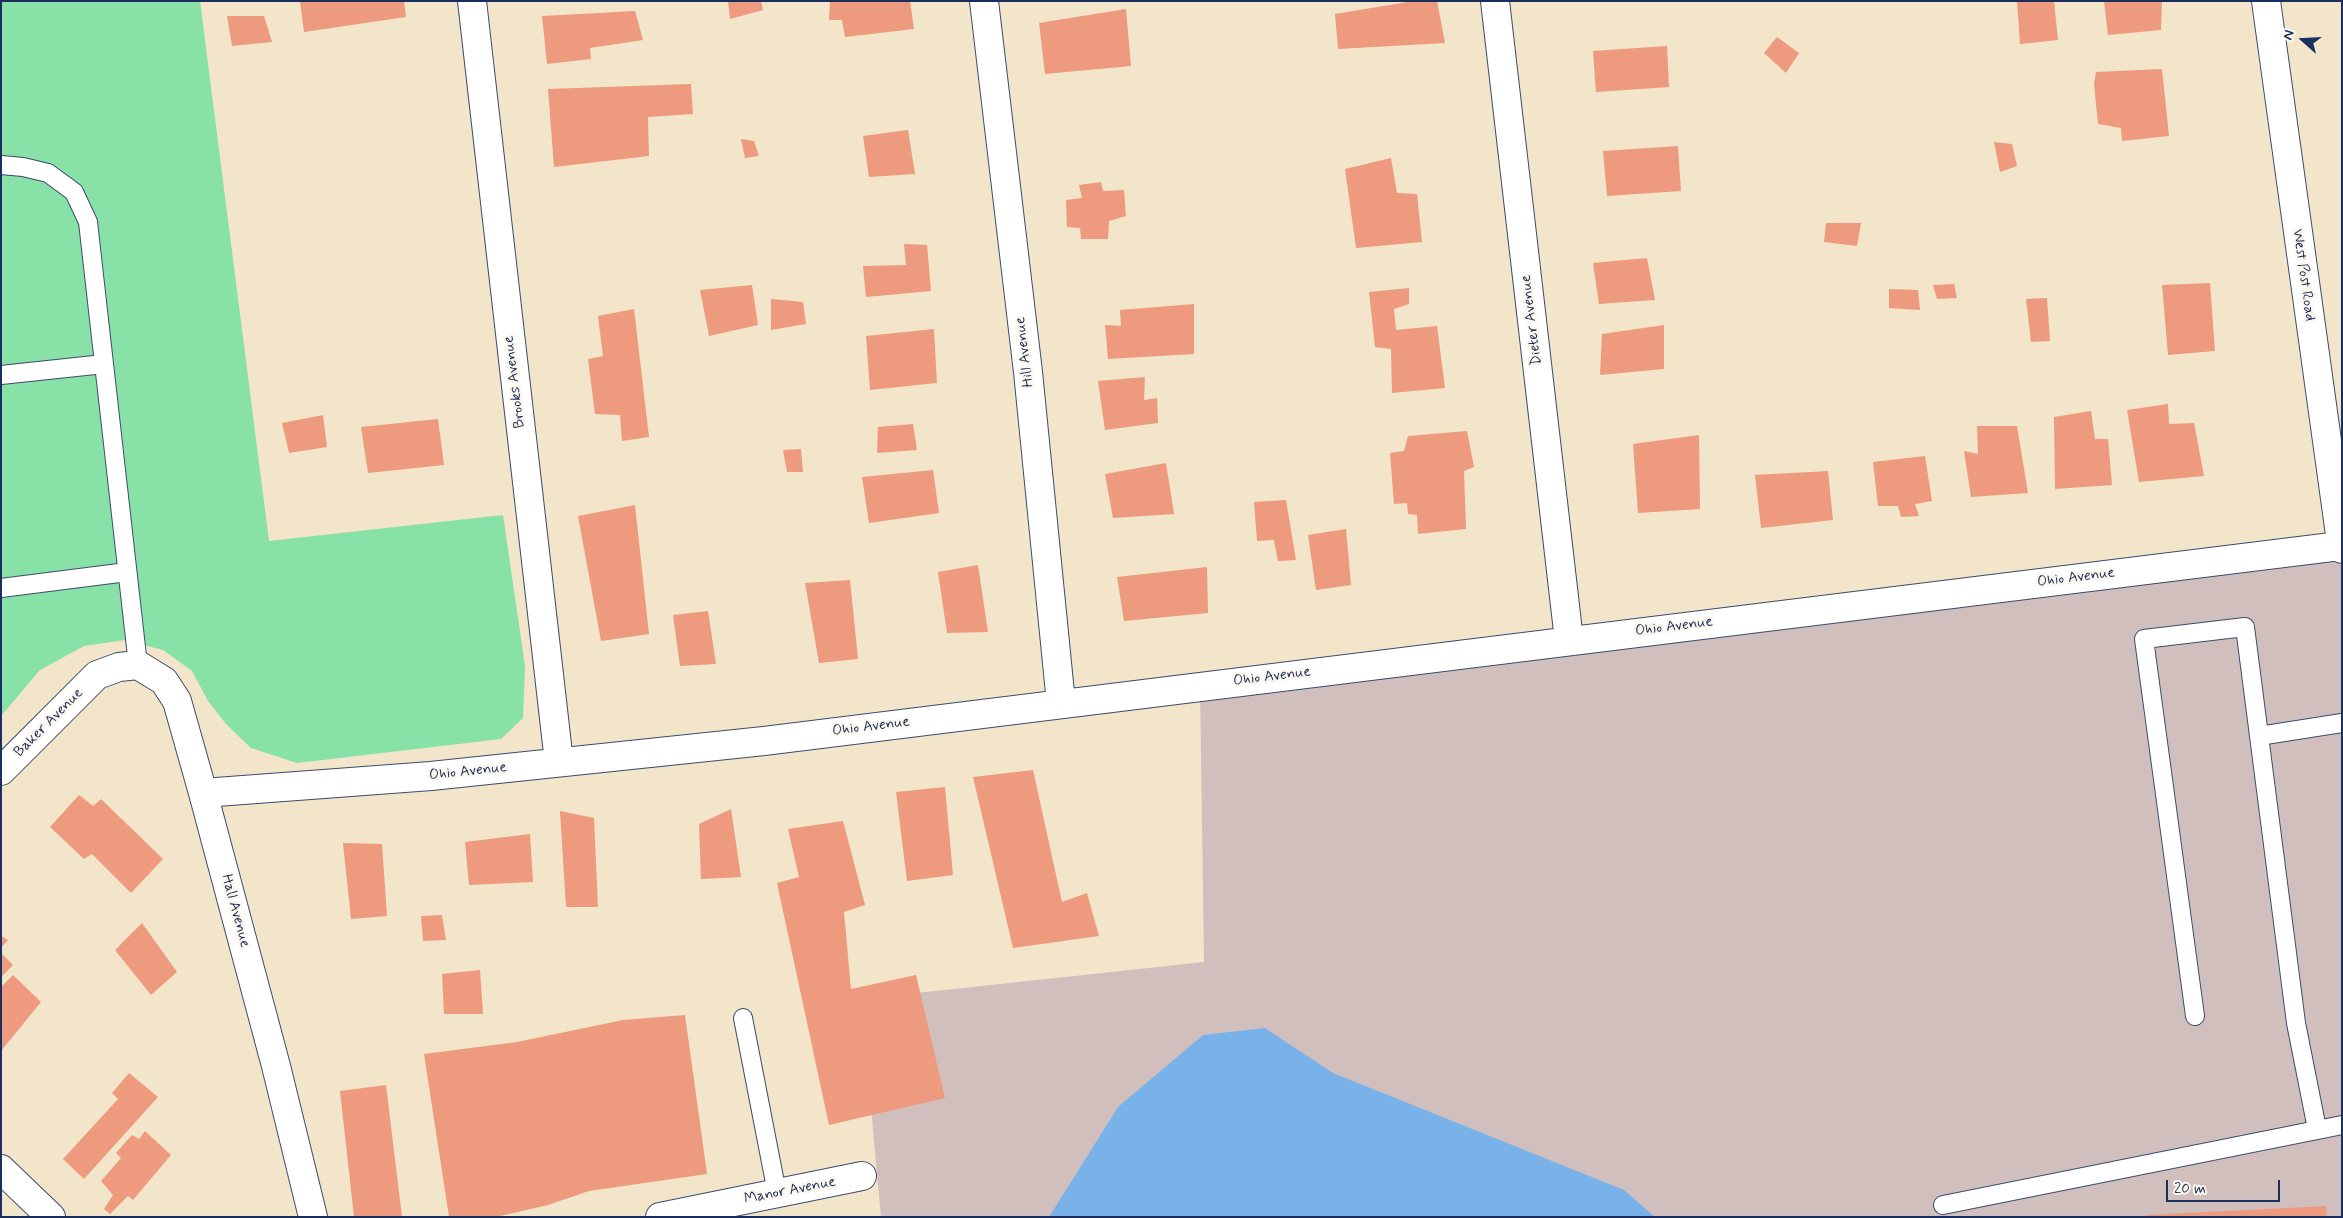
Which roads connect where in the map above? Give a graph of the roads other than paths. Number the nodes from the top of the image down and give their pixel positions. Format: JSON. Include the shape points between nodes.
{"nodes":[{"id":1,"x":472,"y":1,"type":"edge"},
{"id":2,"x":984,"y":1,"type":"edge"},
{"id":3,"x":1495,"y":1,"type":"edge"},
{"id":4,"x":2266,"y":1,"type":"edge"},
{"id":5,"x":1,"y":165,"type":"edge"},
{"id":6,"x":104,"y":364,"type":"junction"},
{"id":7,"x":1,"y":375,"type":"edge"},
{"id":8,"x":2341,"y":547,"type":"edge"},
{"id":9,"x":127,"y":572,"type":"junction"},
{"id":10,"x":1,"y":588,"type":"edge"},
{"id":11,"x":1569,"y":640,"type":"junction"},
{"id":12,"x":138,"y":665,"type":"junction"},
{"id":13,"x":1061,"y":703,"type":"junction"},
{"id":14,"x":2342,"y":723,"type":"edge"},
{"id":15,"x":2259,"y":736,"type":"junction"},
{"id":16,"x":559,"y":762,"type":"junction"},
{"id":17,"x":1,"y":771,"type":"edge"},
{"id":18,"x":203,"y":793,"type":"junction"},
{"id":19,"x":2195,"y":1016,"type":"dead end"},
{"id":20,"x":742,"y":1018,"type":"dead end"},
{"id":21,"x":2342,"y":1125,"type":"edge"},
{"id":22,"x":2317,"y":1129,"type":"junction"},
{"id":23,"x":1,"y":1169,"type":"edge"},
{"id":24,"x":862,"y":1176,"type":"dead end"},
{"id":25,"x":778,"y":1193,"type":"junction"},
{"id":26,"x":1944,"y":1205,"type":"dead end"},
{"id":27,"x":51,"y":1217,"type":"edge"},
{"id":28,"x":313,"y":1217,"type":"edge"},
{"id":29,"x":660,"y":1217,"type":"edge"}],
"edges":[{"from":1,"to":16,"type":"street","name":"Brooks Avenue"},
{"from":2,"to":13,"type":"street","name":"Hill Avenue","via":[[1028,372]]},
{"from":3,"to":11,"type":"street","name":"Dieter Avenue"},
{"from":4,"to":8,"type":"street","name":"West Post Road"},
{"from":5,"to":6,"type":"lane","via":[[23,166],[48,173],[74,192],[88,222]]},
{"from":6,"to":7,"type":"lane"},
{"from":6,"to":9,"type":"lane"},
{"from":8,"to":11,"type":"street","name":"Ohio Avenue"},
{"from":9,"to":10,"type":"lane"},
{"from":9,"to":12,"type":"lane"},
{"from":11,"to":13,"type":"street","name":"Ohio Avenue"},
{"from":12,"to":17,"type":"street","name":"Baker Avenue","via":[[97,675]]},
{"from":12,"to":18,"type":"street","name":"Hall Avenue","via":[[164,681],[177,701]]},
{"from":13,"to":16,"type":"street","name":"Ohio Avenue","via":[[764,741]]},
{"from":14,"to":15,"type":"lane"},
{"from":15,"to":19,"type":"lane","via":[[2245,627],[2144,639]]},
{"from":15,"to":22,"type":"lane","via":[[2296,1023]]},
{"from":16,"to":18,"type":"street","name":"Ohio Avenue","via":[[431,776]]},
{"from":18,"to":28,"type":"street","name":"Hall Avenue"},
{"from":20,"to":25,"type":"lane"},
{"from":21,"to":22,"type":"lane"},
{"from":22,"to":26,"type":"lane"},
{"from":23,"to":27,"type":"street"},
{"from":24,"to":25,"type":"street","name":"Manor Avenue"},
{"from":25,"to":29,"type":"street","name":"Manor Avenue"}]}
